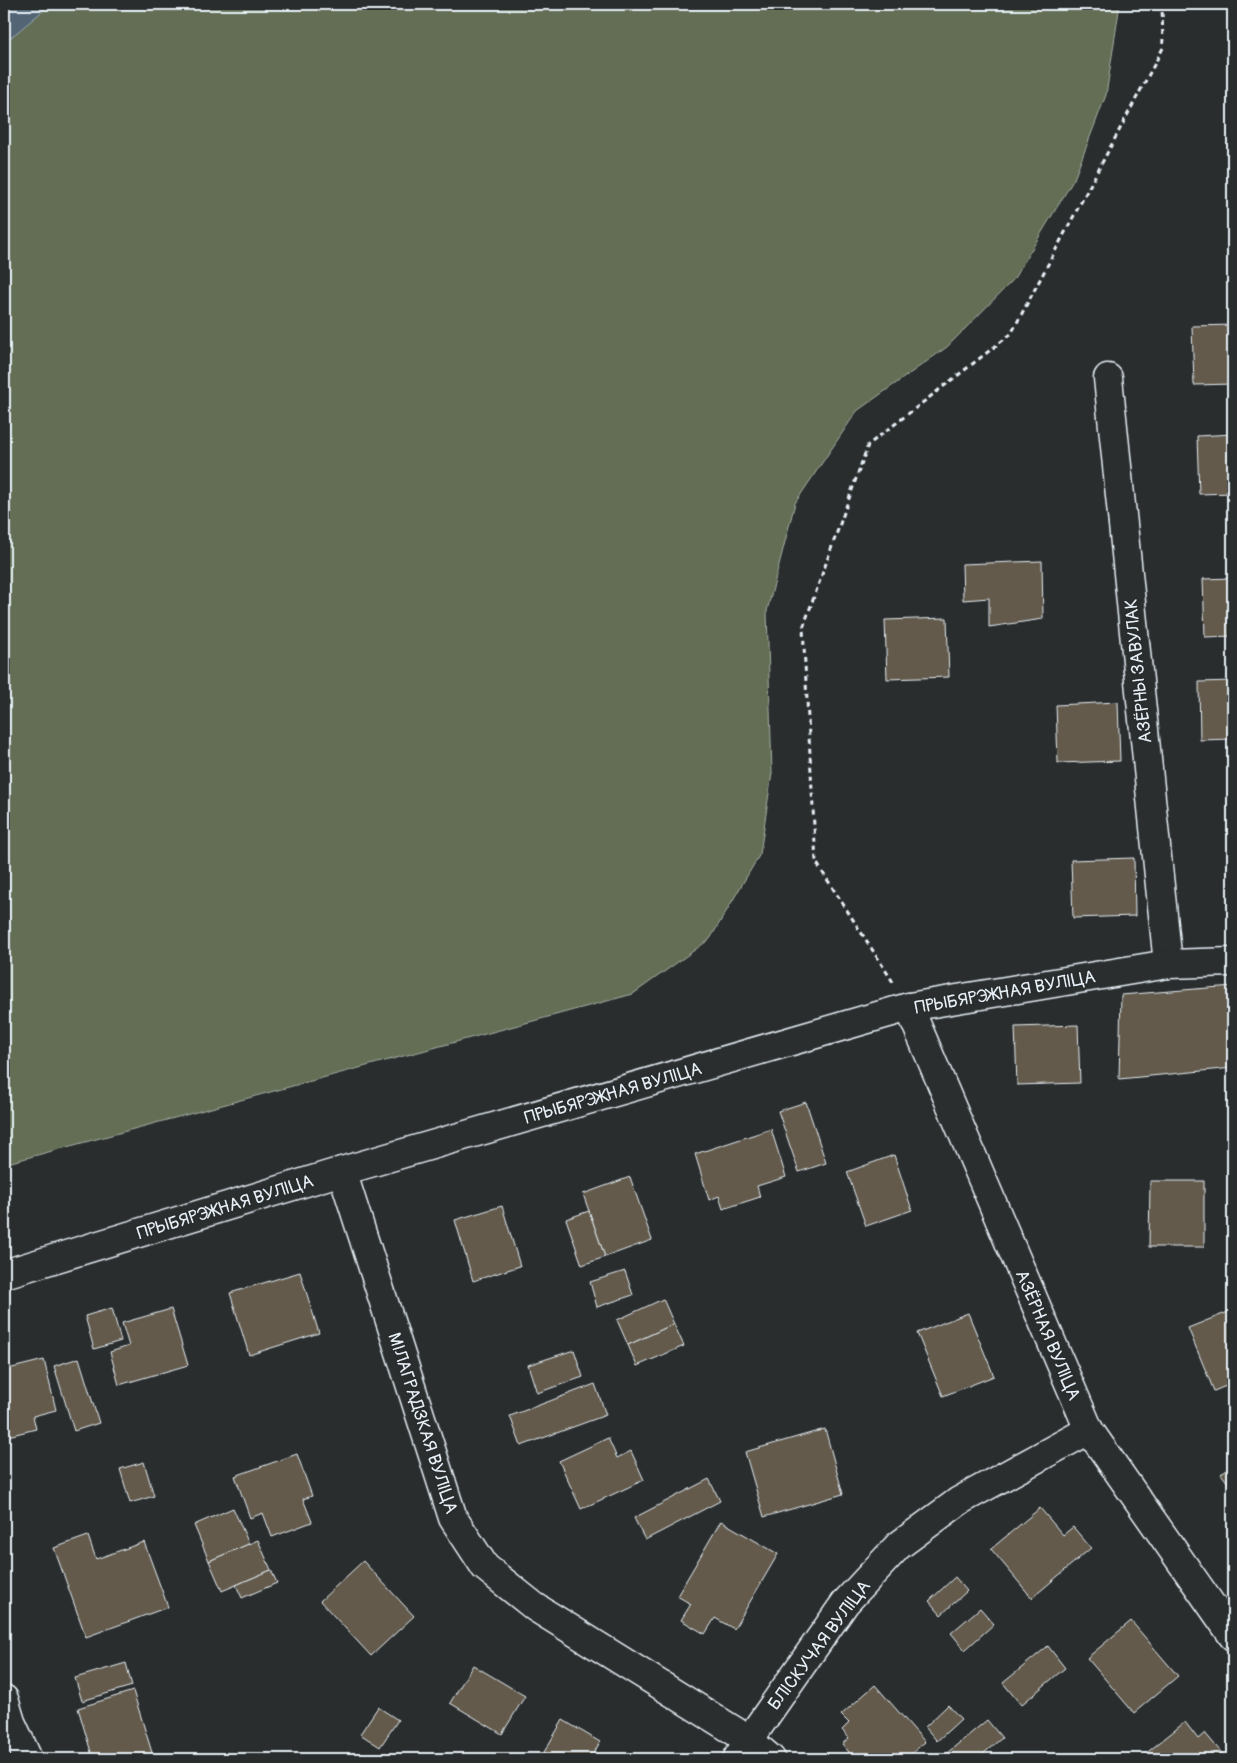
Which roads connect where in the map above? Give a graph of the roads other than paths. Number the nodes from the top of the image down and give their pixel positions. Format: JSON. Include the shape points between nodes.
{"nodes":[{"id":1,"x":1108,"y":378,"type":"dead end"},
{"id":2,"x":1233,"y":962,"type":"edge"},
{"id":3,"x":1168,"y":964,"type":"junction"},
{"id":4,"x":910,"y":1007,"type":"junction"},
{"id":5,"x":342,"y":1172,"type":"junction"},
{"id":6,"x":4,"y":1274,"type":"edge"},
{"id":7,"x":1088,"y":1430,"type":"junction"},
{"id":8,"x":1233,"y":1636,"type":"edge"},
{"id":9,"x":4,"y":1700,"type":"edge"},
{"id":10,"x":743,"y":1750,"type":"edge"},
{"id":11,"x":28,"y":1759,"type":"edge"},
{"id":12,"x":771,"y":1759,"type":"edge"}],
"edges":[{"from":1,"to":3,"type":"street","name":"АЗЁРНЫ ЗАВУЛАК"},
{"from":2,"to":3,"type":"street","name":"ПРЫБЯРЭЖНАЯ ВУЛІЦА"},
{"from":3,"to":4,"type":"street","name":"ПРЫБЯРЭЖНАЯ ВУЛІЦА"},
{"from":4,"to":5,"type":"street","name":"ПРЫБЯРЭЖНАЯ ВУЛІЦА"},
{"from":4,"to":7,"type":"street","name":"АЗЁРНАЯ ВУЛІЦА"},
{"from":5,"to":6,"type":"street","name":"ПРЫБЯРЭЖНАЯ ВУЛІЦА"},
{"from":5,"to":10,"type":"street","name":"МІЛАГРАДЗКАЯ ВУЛІЦА","via":[[453,1518],[485,1567],[535,1607]]},
{"from":7,"to":8,"type":"street","name":"АЗЁРНАЯ ВУЛІЦА"},
{"from":7,"to":10,"type":"street","name":"БЛІСКУЧАЯ ВУЛІЦА","via":[[959,1501],[898,1546],[846,1603]]},
{"from":9,"to":11,"type":"street"},
{"from":10,"to":12,"type":"street","name":"МІЛАГРАДЗКАЯ ВУЛІЦА"}]}
